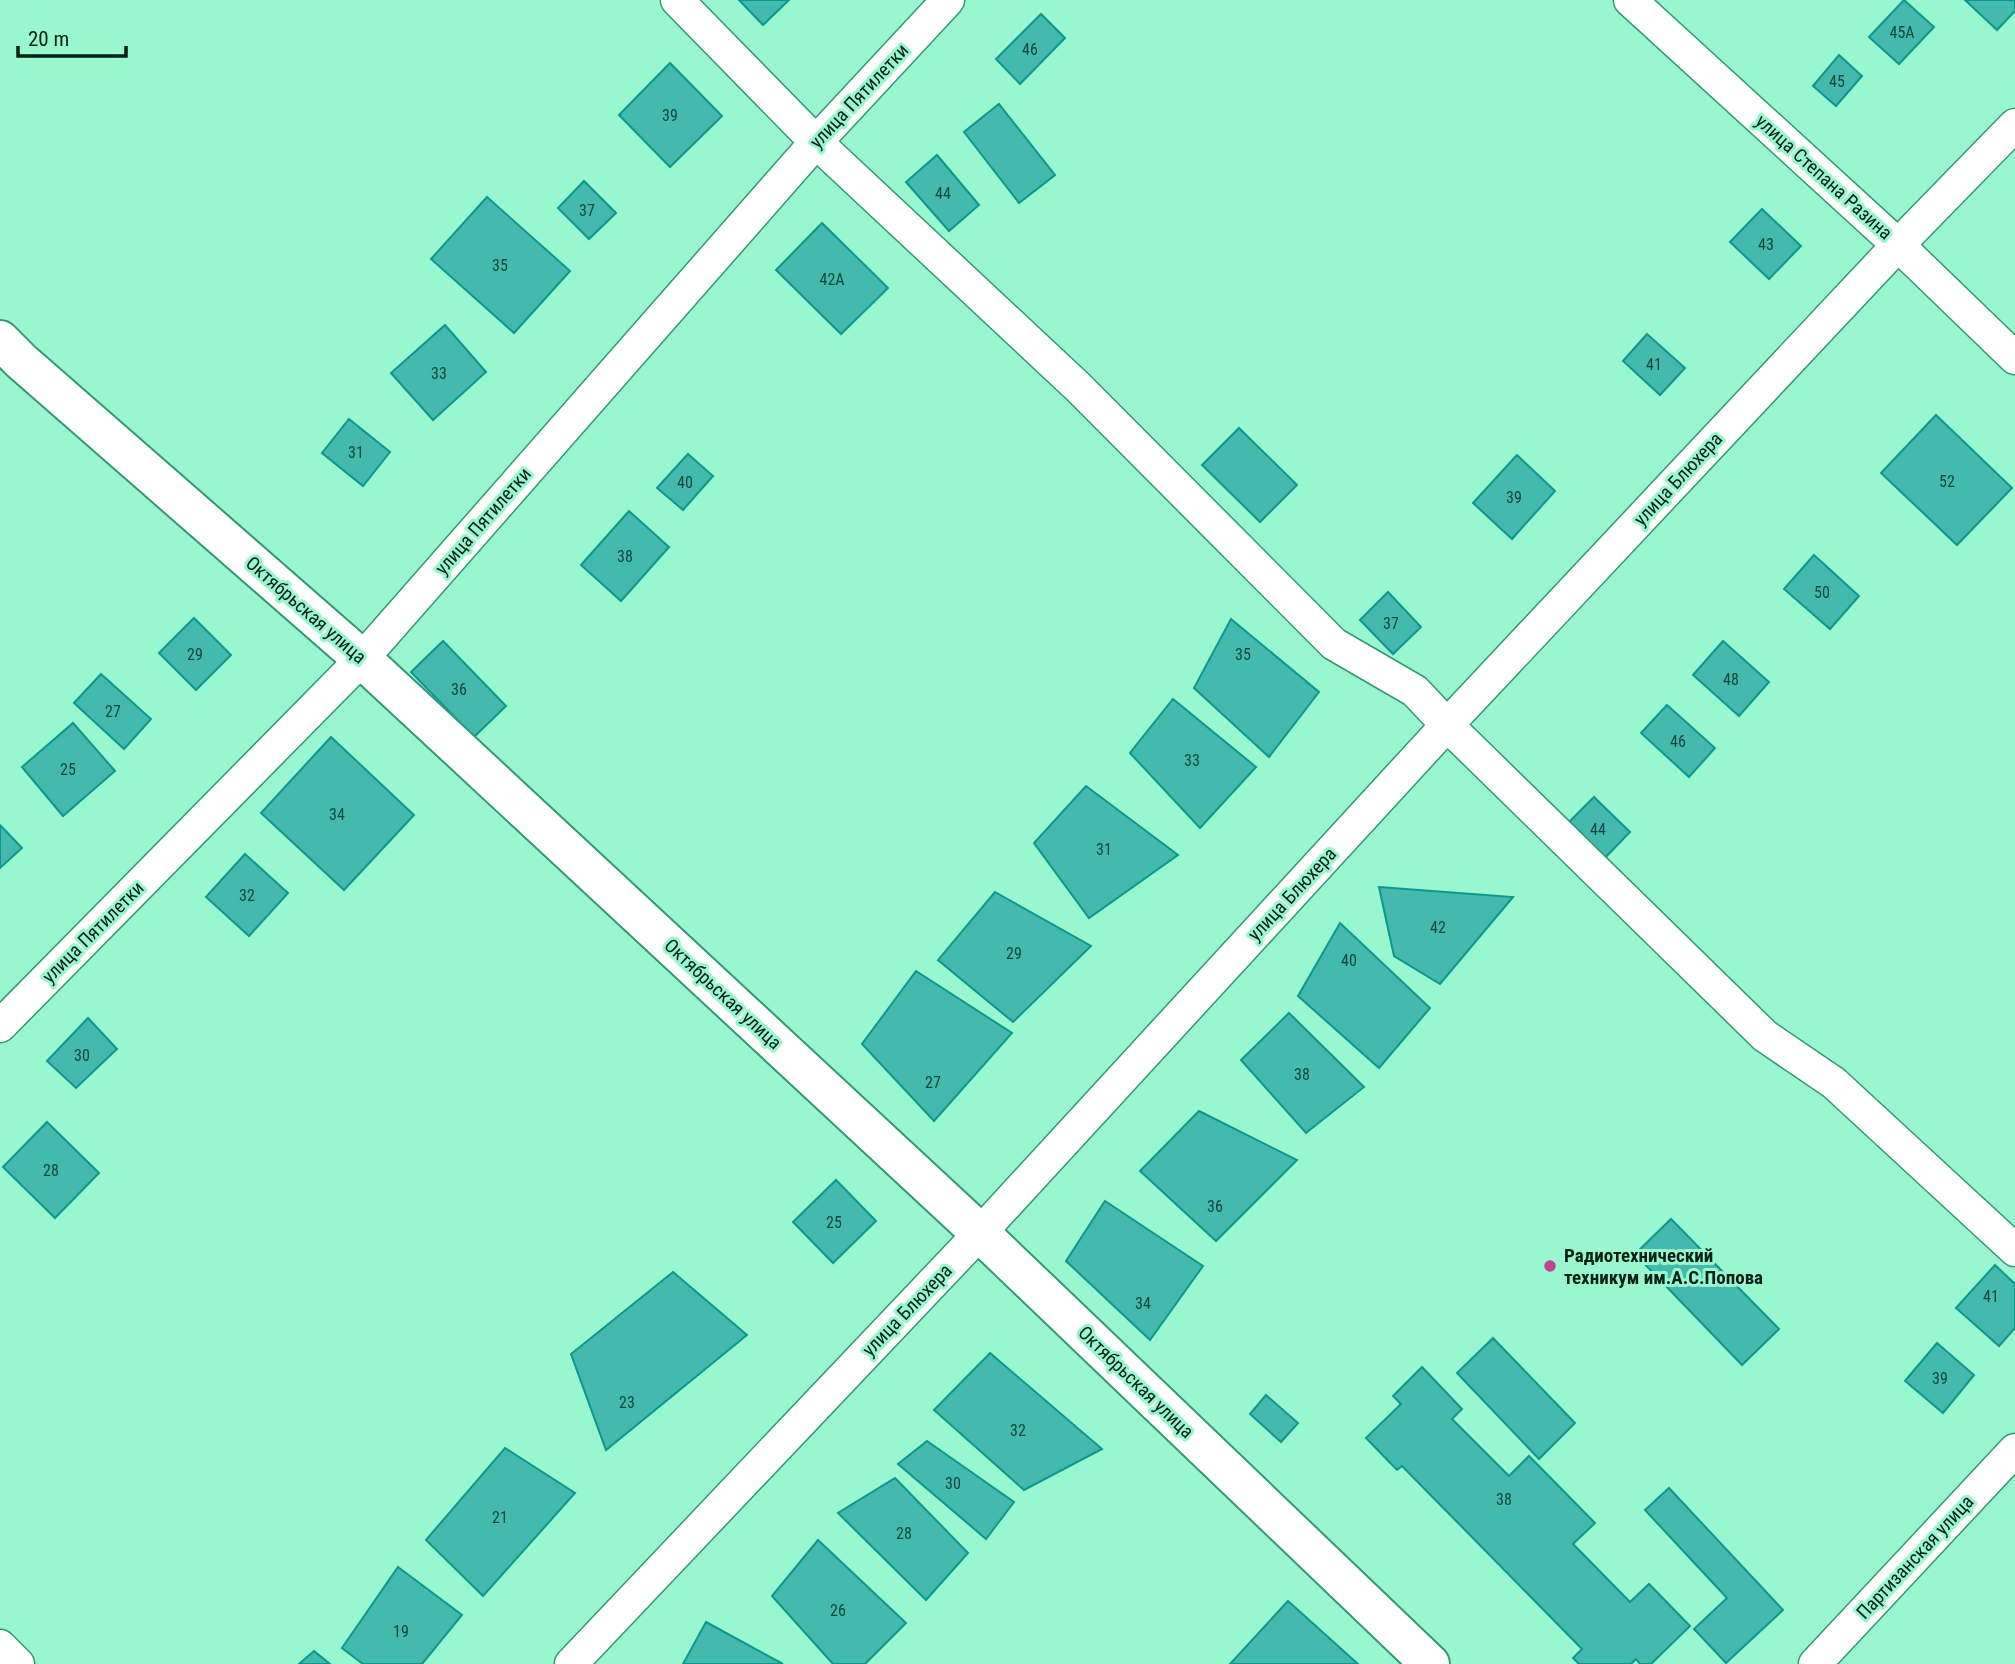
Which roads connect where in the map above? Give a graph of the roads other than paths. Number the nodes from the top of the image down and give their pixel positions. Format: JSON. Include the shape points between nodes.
{"nodes":[{"id":1,"x":677,"y":0,"type":"edge"},
{"id":2,"x":948,"y":0,"type":"edge"},
{"id":3,"x":1630,"y":0,"type":"edge"},
{"id":4,"x":2015,"y":125,"type":"edge"},
{"id":5,"x":816,"y":142,"type":"junction"},
{"id":6,"x":1898,"y":245,"type":"junction"},
{"id":7,"x":0,"y":340,"type":"edge"},
{"id":8,"x":2015,"y":358,"type":"edge"},
{"id":9,"x":362,"y":659,"type":"junction"},
{"id":10,"x":1447,"y":725,"type":"junction"},
{"id":11,"x":0,"y":1026,"type":"edge"},
{"id":12,"x":980,"y":1233,"type":"junction"},
{"id":13,"x":2015,"y":1250,"type":"edge"},
{"id":14,"x":2015,"y":1450,"type":"edge"},
{"id":15,"x":0,"y":1646,"type":"edge"},
{"id":16,"x":19,"y":1664,"type":"edge"},
{"id":17,"x":571,"y":1664,"type":"edge"},
{"id":18,"x":1430,"y":1664,"type":"edge"},
{"id":19,"x":1815,"y":1664,"type":"edge"}],
"edges":[{"from":1,"to":5,"type":"street"},
{"from":2,"to":5,"type":"street","name":"улица Пятилетки"},
{"from":3,"to":6,"type":"street","name":"улица Степана Разина"},
{"from":4,"to":6,"type":"street","name":"улица Блюхера"},
{"from":5,"to":9,"type":"street","name":"улица Пятилетки"},
{"from":5,"to":10,"type":"street","via":[[1078,387],[1334,644],[1415,691]]},
{"from":6,"to":8,"type":"street","name":"улица Степана Разина"},
{"from":6,"to":10,"type":"street","name":"улица Блюхера"},
{"from":7,"to":9,"type":"street","name":"Октябрьская улица"},
{"from":9,"to":11,"type":"street","name":"улица Пятилетки"},
{"from":9,"to":12,"type":"street","name":"Октябрьская улица"},
{"from":10,"to":12,"type":"street","name":"улица Блюхера"},
{"from":10,"to":13,"type":"street","via":[[1765,1036],[1834,1083]]},
{"from":12,"to":17,"type":"street","name":"улица Блюхера"},
{"from":12,"to":18,"type":"street","name":"Октябрьская улица"},
{"from":14,"to":19,"type":"street","name":"Партизанская улица"},
{"from":15,"to":16,"type":"street"}]}
